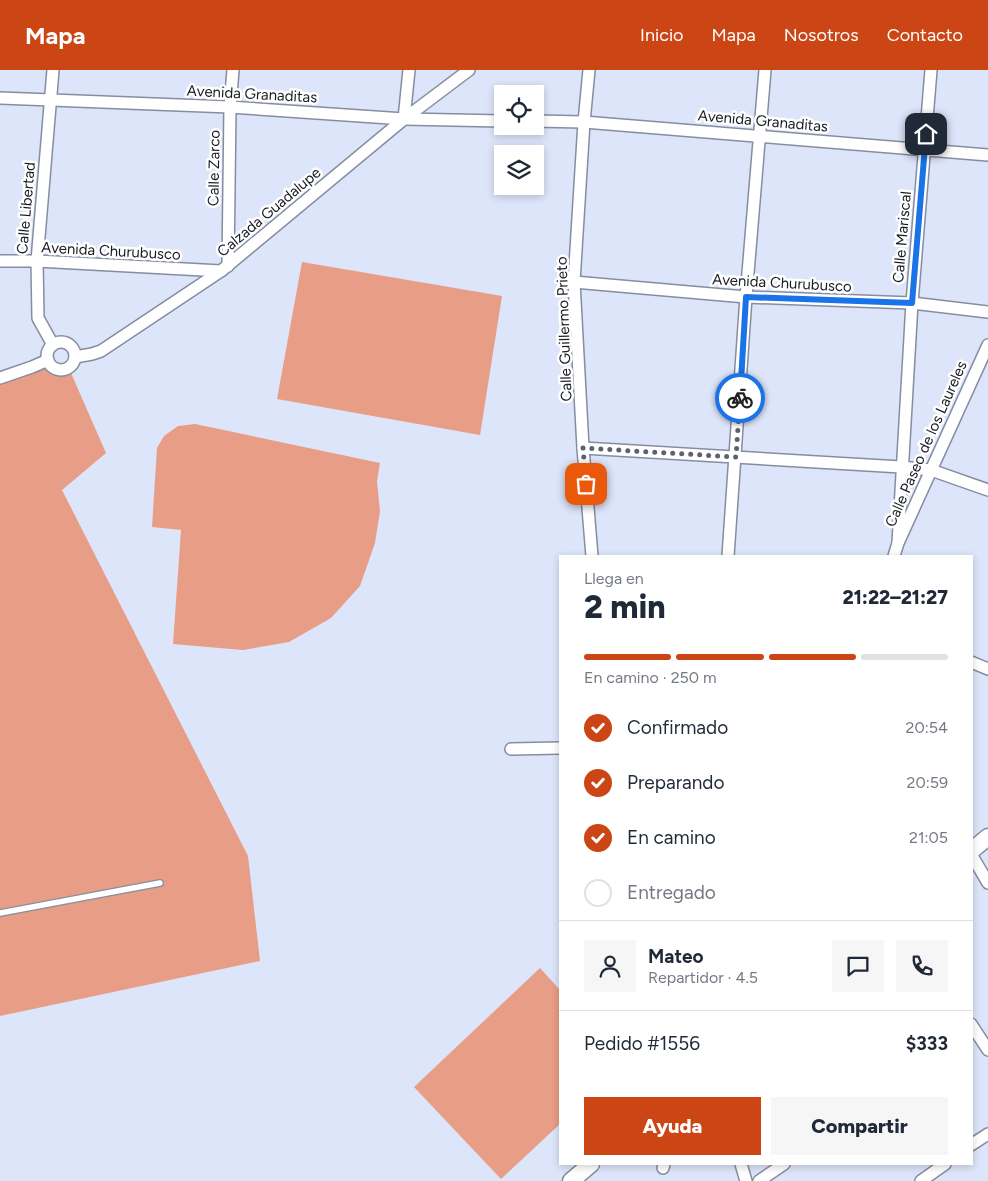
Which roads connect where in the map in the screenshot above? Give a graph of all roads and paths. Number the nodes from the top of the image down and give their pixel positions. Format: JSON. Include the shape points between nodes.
{"nodes":[{"id":1,"x":53,"y":70,"type":"edge"},
{"id":2,"x":233,"y":70,"type":"edge"},
{"id":3,"x":409,"y":70,"type":"edge"},
{"id":4,"x":469,"y":70,"type":"edge"},
{"id":5,"x":589,"y":70,"type":"edge"},
{"id":6,"x":765,"y":70,"type":"edge"},
{"id":7,"x":931,"y":70,"type":"edge"},
{"id":8,"x":0,"y":98,"type":"edge"},
{"id":9,"x":51,"y":100,"type":"junction"},
{"id":10,"x":230,"y":107,"type":"junction"},
{"id":11,"x":404,"y":119,"type":"junction"},
{"id":12,"x":494,"y":121,"type":"edge"},
{"id":13,"x":544,"y":121,"type":"edge"},
{"id":14,"x":584,"y":122,"type":"junction"},
{"id":15,"x":759,"y":135,"type":"junction"},
{"id":16,"x":924,"y":150,"type":"junction"},
{"id":17,"x":988,"y":155,"type":"edge"},
{"id":18,"x":0,"y":261,"type":"edge"},
{"id":19,"x":36,"y":262,"type":"junction"},
{"id":20,"x":225,"y":268,"type":"junction"},
{"id":21,"x":574,"y":282,"type":"junction"},
{"id":22,"x":746,"y":297,"type":"junction"},
{"id":23,"x":912,"y":303,"type":"junction"},
{"id":24,"x":988,"y":312,"type":"edge"},
{"id":25,"x":53,"y":345,"type":"junction"},
{"id":26,"x":988,"y":345,"type":"edge"},
{"id":27,"x":75,"y":357,"type":"junction"},
{"id":28,"x":48,"y":360,"type":"junction"},
{"id":29,"x":0,"y":378,"type":"edge"},
{"id":30,"x":583,"y":448,"type":"junction"},
{"id":31,"x":736,"y":457,"type":"junction"},
{"id":32,"x":901,"y":467,"type":"junction"},
{"id":33,"x":931,"y":470,"type":"junction"},
{"id":34,"x":988,"y":490,"type":"edge"},
{"id":35,"x":898,"y":543,"type":"junction"},
{"id":36,"x":592,"y":555,"type":"edge"},
{"id":37,"x":728,"y":555,"type":"edge"},
{"id":38,"x":894,"y":555,"type":"edge"},
{"id":39,"x":973,"y":663,"type":"edge"},
{"id":40,"x":988,"y":669,"type":"edge"},
{"id":41,"x":559,"y":748,"type":"edge"},
{"id":42,"x":512,"y":749,"type":"dead end"},
{"id":43,"x":988,"y":837,"type":"edge"},
{"id":44,"x":973,"y":851,"type":"edge"},
{"id":45,"x":973,"y":857,"type":"edge"},
{"id":46,"x":160,"y":883,"type":"dead end"},
{"id":47,"x":988,"y":883,"type":"edge"},
{"id":48,"x":0,"y":913,"type":"edge"},
{"id":49,"x":974,"y":1036,"type":"edge"},
{"id":50,"x":988,"y":1050,"type":"edge"},
{"id":51,"x":988,"y":1134,"type":"edge"},
{"id":52,"x":973,"y":1145,"type":"edge"},
{"id":53,"x":591,"y":1165,"type":"edge"},
{"id":54,"x":741,"y":1165,"type":"edge"},
{"id":55,"x":782,"y":1165,"type":"edge"},
{"id":56,"x":944,"y":1165,"type":"edge"},
{"id":57,"x":571,"y":1181,"type":"edge"},
{"id":58,"x":746,"y":1181,"type":"edge"},
{"id":59,"x":758,"y":1181,"type":"edge"},
{"id":60,"x":921,"y":1181,"type":"edge"}],
"edges":[{"from":1,"to":9,"type":"street","name":"Calle Libertad"},
{"from":2,"to":10,"type":"street","name":"Calle Zarco"},
{"from":3,"to":11,"type":"street"},
{"from":4,"to":11,"type":"street","name":"Calzada Guadalupe"},
{"from":5,"to":14,"type":"street","name":"Calle Guillermo Prieto"},
{"from":6,"to":15,"type":"street"},
{"from":7,"to":16,"type":"street","name":"Calle Mariscal"},
{"from":8,"to":9,"type":"street","name":"Avenida Granaditas"},
{"from":9,"to":10,"type":"street","name":"Avenida Granaditas"},
{"from":9,"to":19,"type":"street","name":"Calle Libertad"},
{"from":10,"to":11,"type":"street","name":"Avenida Granaditas"},
{"from":10,"to":20,"type":"street","name":"Calle Zarco"},
{"from":11,"to":12,"type":"street","name":"Avenida Granaditas"},
{"from":11,"to":20,"type":"street","name":"Calzada Guadalupe"},
{"from":13,"to":14,"type":"street","name":"Avenida Granaditas"},
{"from":14,"to":15,"type":"street","name":"Avenida Granaditas"},
{"from":14,"to":21,"type":"street","name":"Calle Guillermo Prieto"},
{"from":15,"to":16,"type":"street","name":"Avenida Granaditas"},
{"from":15,"to":22,"type":"street"},
{"from":16,"to":17,"type":"street","name":"Avenida Granaditas"},
{"from":16,"to":23,"type":"street","name":"Calle Mariscal"},
{"from":18,"to":19,"type":"street","name":"Avenida Churubusco"},
{"from":19,"to":20,"type":"street","name":"Avenida Churubusco"},
{"from":19,"to":25,"type":"street","name":"Calle Libertad","via":[[38,318]]},
{"from":20,"to":27,"type":"street","name":"Calzada Guadalupe","via":[[101,351]]},
{"from":21,"to":22,"type":"street","name":"Avenida Churubusco"},
{"from":21,"to":30,"type":"street","name":"Calle Guillermo Prieto"},
{"from":22,"to":23,"type":"street","name":"Avenida Churubusco"},
{"from":22,"to":31,"type":"street"},
{"from":23,"to":24,"type":"street","name":"Avenida Churubusco"},
{"from":23,"to":32,"type":"street","name":"Calle Mariscal"},
{"from":25,"to":27,"type":"street","via":[[62,342],[70,345]]},
{"from":25,"to":28,"type":"street","via":[[48,352]]},
{"from":26,"to":33,"type":"street","name":"Calle Paseo de los Laureles"},
{"from":27,"to":28,"type":"street","via":[[63,370],[54,368]]},
{"from":28,"to":29,"type":"street"},
{"from":30,"to":31,"type":"street"},
{"from":30,"to":36,"type":"street","name":"Calle Guillermo Prieto"},
{"from":31,"to":32,"type":"street"},
{"from":31,"to":37,"type":"street"},
{"from":32,"to":33,"type":"street"},
{"from":32,"to":35,"type":"street","name":"Calle Mariscal"},
{"from":33,"to":34,"type":"street"},
{"from":33,"to":35,"type":"street","name":"Calle Paseo de los Laureles"},
{"from":35,"to":38,"type":"street","name":"Calle Paseo de los Laureles"},
{"from":39,"to":40,"type":"street"},
{"from":41,"to":42,"type":"street"},
{"from":43,"to":44,"type":"main road"},
{"from":45,"to":47,"type":"street"},
{"from":46,"to":48,"type":"lane"},
{"from":49,"to":50,"type":"street"},
{"from":51,"to":52,"type":"street"},
{"from":53,"to":57,"type":"main road"},
{"from":54,"to":58,"type":"street"},
{"from":55,"to":59,"type":"street"},
{"from":56,"to":60,"type":"street"}]}
